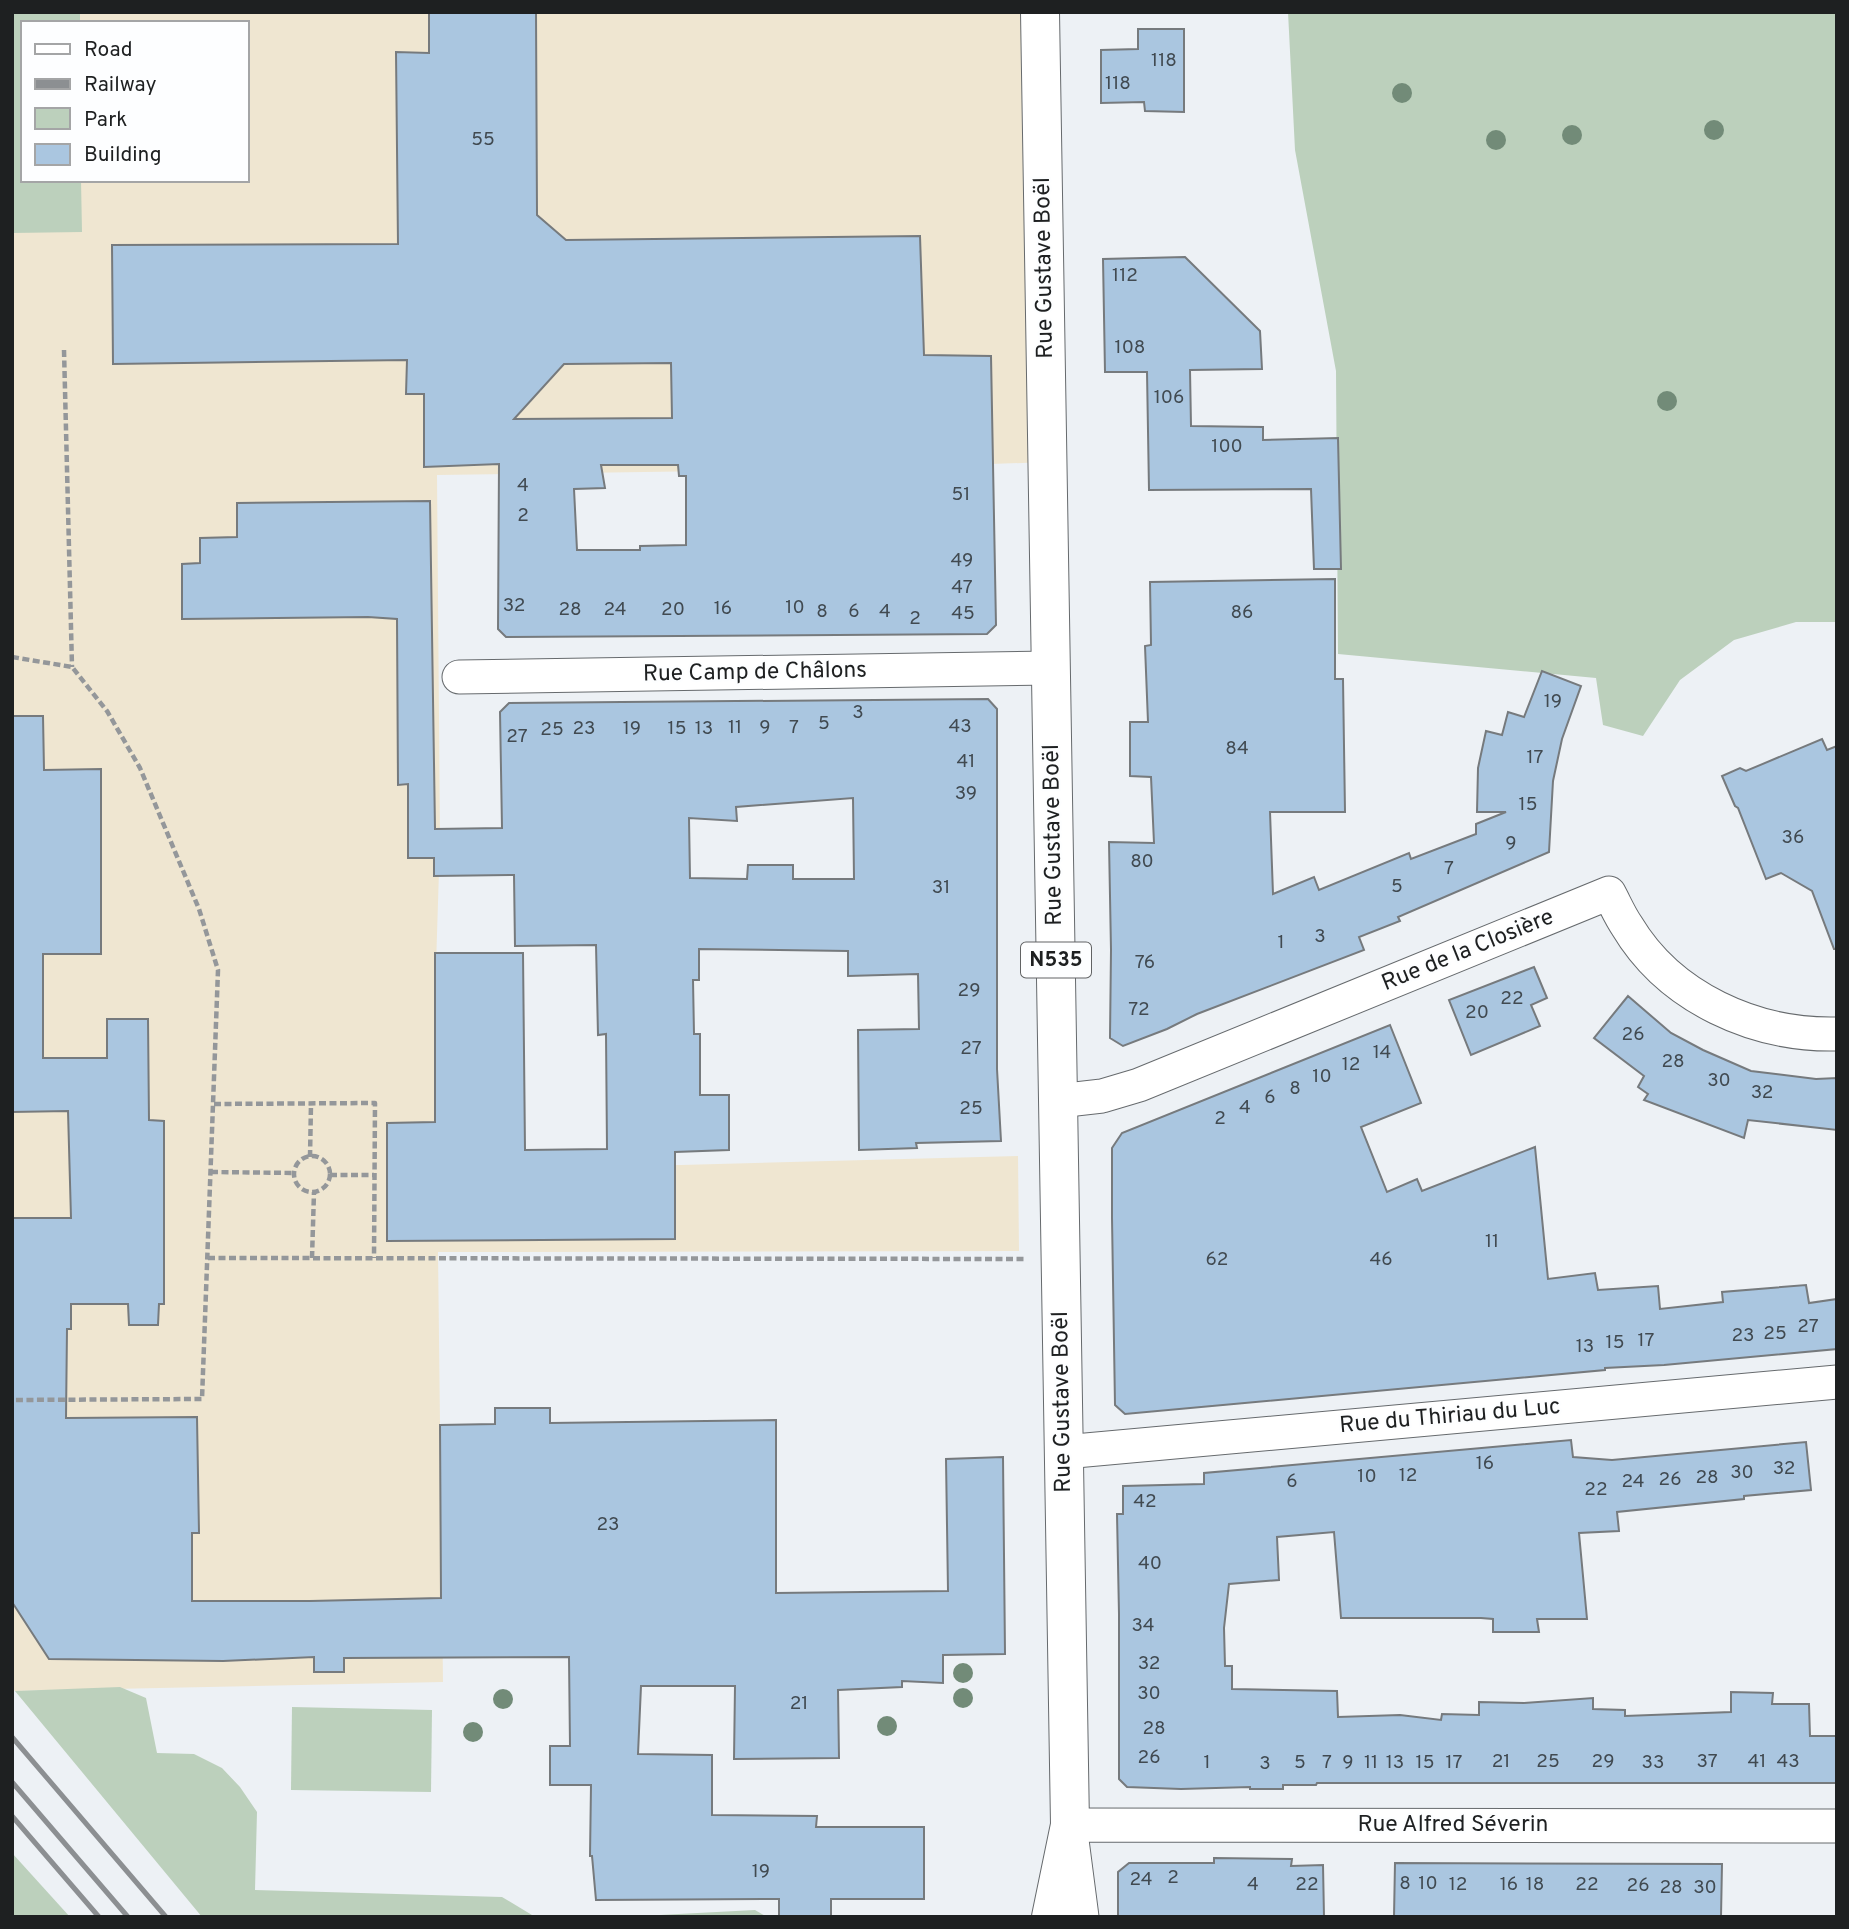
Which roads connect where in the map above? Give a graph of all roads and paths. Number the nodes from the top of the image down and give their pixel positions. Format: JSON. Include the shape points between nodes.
{"nodes":[{"id":1,"x":1040,"y":12,"type":"edge"},
{"id":2,"x":64,"y":350,"type":"dead end"},
{"id":3,"x":12,"y":657,"type":"edge"},
{"id":4,"x":72,"y":667,"type":"junction"},
{"id":5,"x":1051,"y":668,"type":"junction"},
{"id":6,"x":459,"y":677,"type":"dead end"},
{"id":7,"x":1837,"y":1034,"type":"edge"},
{"id":8,"x":1058,"y":1101,"type":"junction"},
{"id":9,"x":214,"y":1104,"type":"junction"},
{"id":10,"x":311,"y":1104,"type":"junction"},
{"id":11,"x":310,"y":1157,"type":"junction"},
{"id":12,"x":211,"y":1172,"type":"junction"},
{"id":13,"x":295,"y":1174,"type":"junction"},
{"id":14,"x":330,"y":1175,"type":"junction"},
{"id":15,"x":374,"y":1175,"type":"junction"},
{"id":16,"x":314,"y":1192,"type":"junction"},
{"id":17,"x":208,"y":1258,"type":"junction"},
{"id":18,"x":312,"y":1258,"type":"junction"},
{"id":19,"x":374,"y":1258,"type":"junction"},
{"id":20,"x":1061,"y":1259,"type":"junction"},
{"id":21,"x":1837,"y":1382,"type":"edge"},
{"id":22,"x":12,"y":1400,"type":"edge"},
{"id":23,"x":1064,"y":1452,"type":"junction"},
{"id":24,"x":1070,"y":1825,"type":"junction"},
{"id":25,"x":1837,"y":1826,"type":"edge"},
{"id":26,"x":1051,"y":1917,"type":"edge"},
{"id":27,"x":1082,"y":1917,"type":"edge"}],
"edges":[{"from":1,"to":5,"type":"main road","name":"Rue Gustave Boël","number":"N535"},
{"from":2,"to":4,"type":"path"},
{"from":3,"to":4,"type":"path"},
{"from":4,"to":9,"type":"path","via":[[107,711],[140,768],[199,909],[218,970]]},
{"from":5,"to":6,"type":"street","name":"Rue Camp de Châlons"},
{"from":5,"to":8,"type":"main road","name":"Rue Gustave Boël","number":"N535"},
{"from":7,"to":8,"type":"street","name":"Rue de la Closière","via":[[1772,1028],[1745,1021],[1703,1000],[1646,952],[1609,893],[1139,1086]]},
{"from":8,"to":20,"type":"main road","name":"Rue Gustave Boël","number":"N535"},
{"from":9,"to":10,"type":"path"},
{"from":9,"to":12,"type":"path"},
{"from":10,"to":11,"type":"path"},
{"from":10,"to":15,"type":"path","via":[[375,1103]]},
{"from":11,"to":13,"type":"path","via":[[299,1162]]},
{"from":11,"to":14,"type":"path","via":[[326,1162]]},
{"from":12,"to":13,"type":"path"},
{"from":12,"to":17,"type":"path"},
{"from":13,"to":16,"type":"path","via":[[302,1189]]},
{"from":14,"to":15,"type":"path"},
{"from":14,"to":16,"type":"path","via":[[325,1187]]},
{"from":15,"to":19,"type":"path"},
{"from":16,"to":18,"type":"path"},
{"from":17,"to":18,"type":"path"},
{"from":17,"to":22,"type":"path","via":[[202,1399]]},
{"from":18,"to":19,"type":"path"},
{"from":19,"to":20,"type":"path"},
{"from":20,"to":23,"type":"main road","name":"Rue Gustave Boël","number":"N535"},
{"from":21,"to":23,"type":"street","name":"Rue du Thiriau du Luc"},
{"from":23,"to":24,"type":"main road","name":"Rue Gustave Boël","number":"N535"},
{"from":24,"to":25,"type":"street","name":"Rue Alfred Séverin"},
{"from":24,"to":26,"type":"main road","name":"Rue Gustave Boël","number":"N535"},
{"from":24,"to":27,"type":"street","name":"Rue Gustave Boël"}]}
